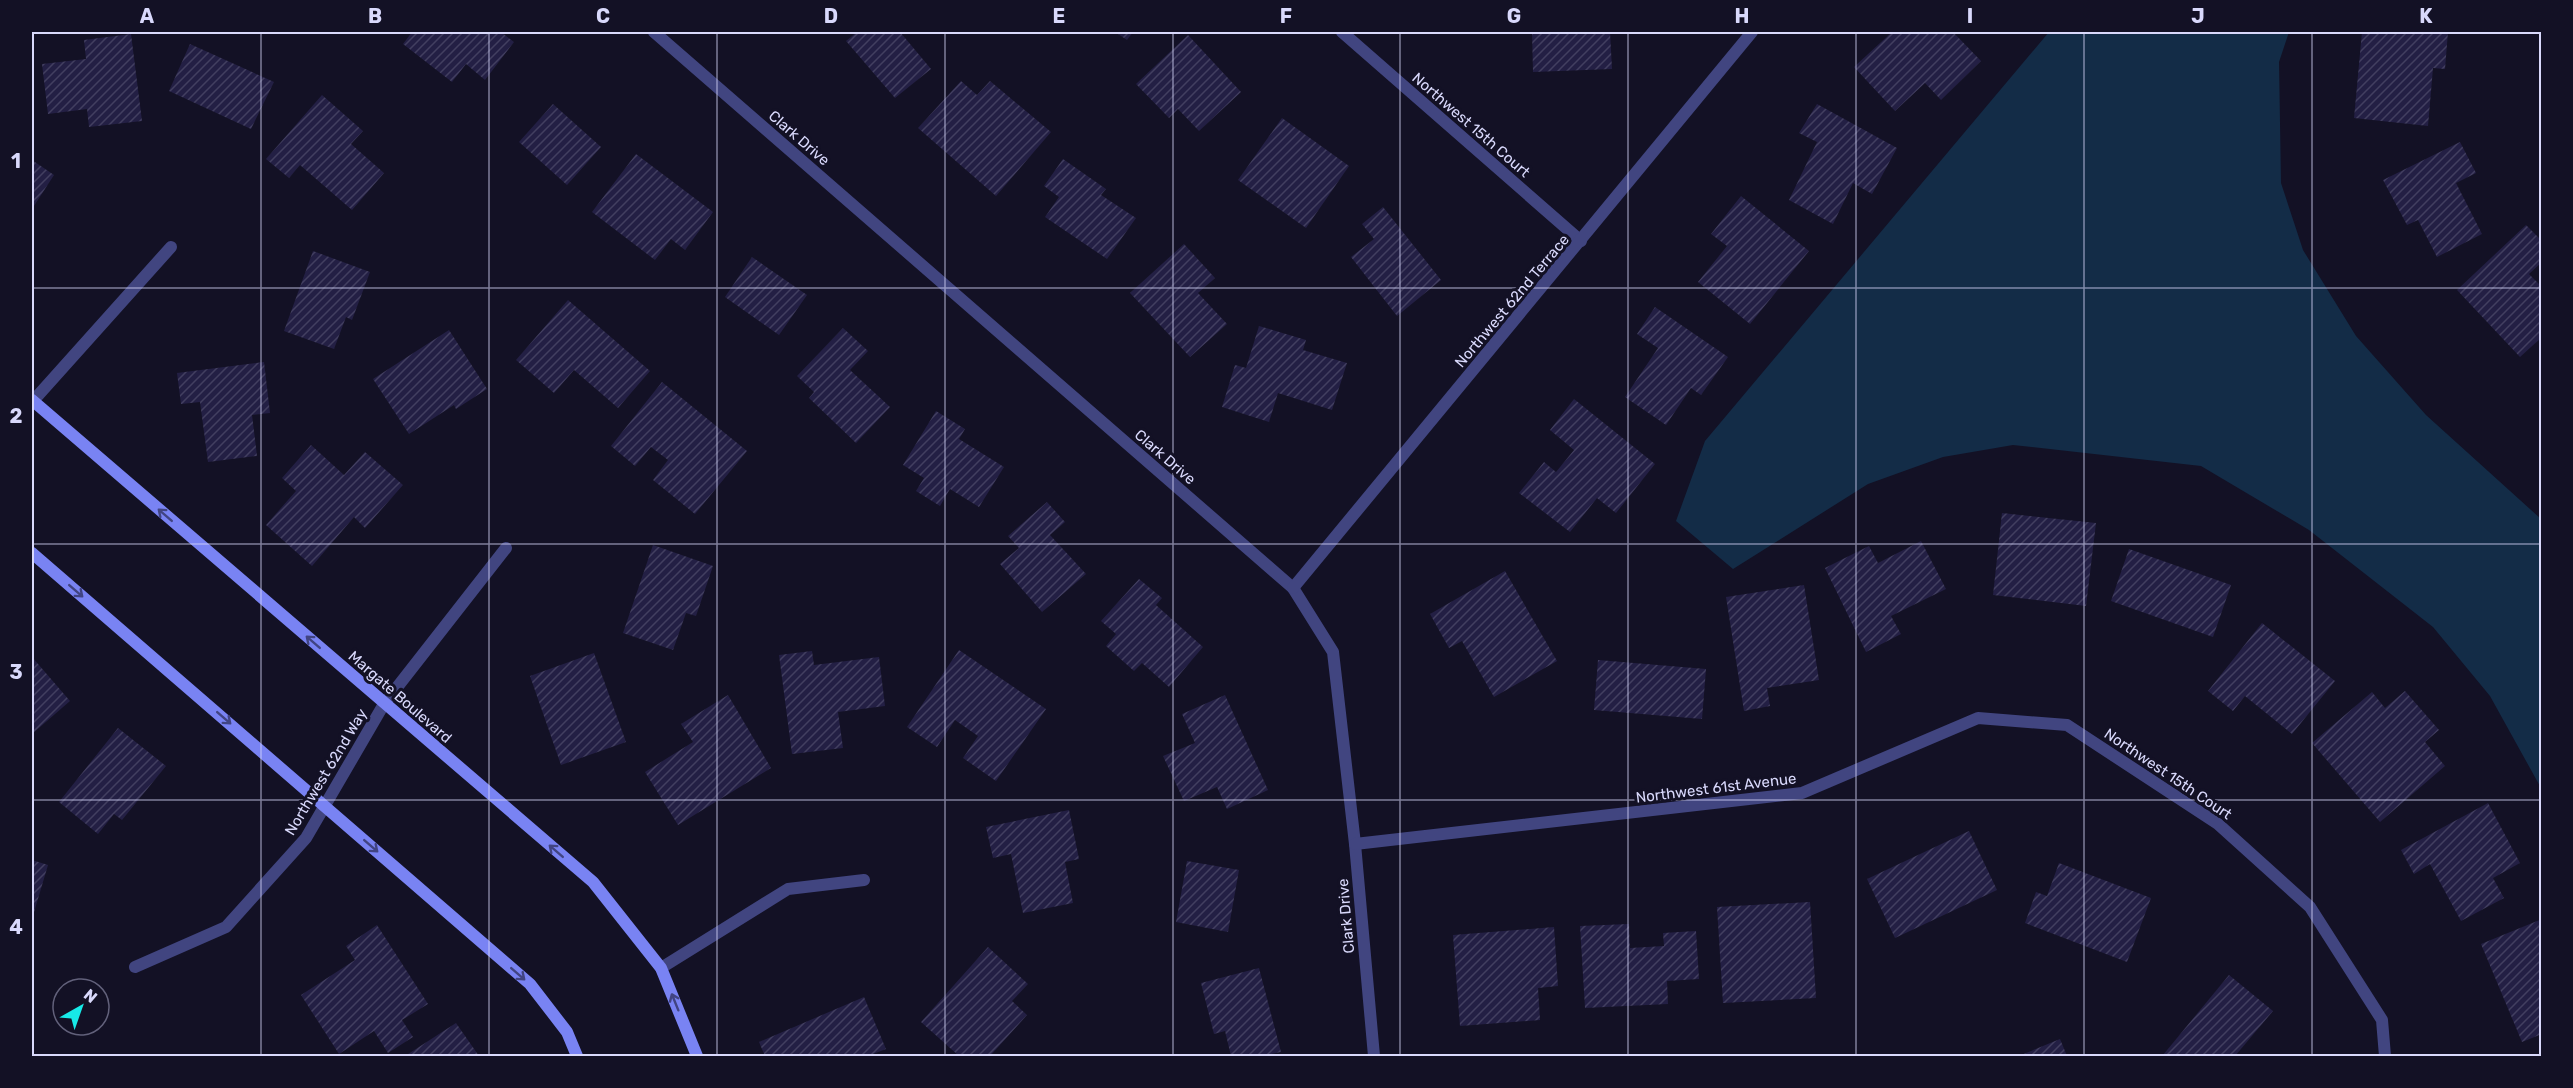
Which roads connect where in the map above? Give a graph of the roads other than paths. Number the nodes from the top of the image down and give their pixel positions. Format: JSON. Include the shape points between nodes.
{"nodes":[{"id":1,"x":654,"y":32,"type":"edge"},
{"id":2,"x":1342,"y":32,"type":"edge"},
{"id":3,"x":1752,"y":32,"type":"edge"},
{"id":4,"x":1581,"y":241,"type":"junction"},
{"id":5,"x":171,"y":247,"type":"dead end"},
{"id":6,"x":32,"y":401,"type":"edge"},
{"id":7,"x":506,"y":548,"type":"dead end"},
{"id":8,"x":32,"y":553,"type":"edge"},
{"id":9,"x":1293,"y":588,"type":"junction"},
{"id":10,"x":384,"y":704,"type":"junction"},
{"id":11,"x":2067,"y":725,"type":"joint"},
{"id":12,"x":324,"y":806,"type":"junction"},
{"id":13,"x":1355,"y":844,"type":"junction"},
{"id":14,"x":864,"y":880,"type":"dead end"},
{"id":15,"x":135,"y":967,"type":"dead end"},
{"id":16,"x":661,"y":968,"type":"junction"},
{"id":17,"x":577,"y":1056,"type":"edge"},
{"id":18,"x":697,"y":1056,"type":"edge"},
{"id":19,"x":1374,"y":1056,"type":"edge"},
{"id":20,"x":2385,"y":1056,"type":"edge"}],
"edges":[{"from":1,"to":9,"type":"street","name":"Clark Drive"},
{"from":2,"to":4,"type":"street","name":"Northwest 15th Court"},
{"from":3,"to":4,"type":"street","name":"Northwest 62nd Terrace"},
{"from":4,"to":9,"type":"street","name":"Northwest 62nd Terrace"},
{"from":5,"to":6,"type":"street"},
{"from":10,"to":6,"type":"street","name":"Margate Boulevard","one_way":true},
{"from":7,"to":10,"type":"street","name":"Northwest 62nd Way"},
{"from":8,"to":12,"type":"street","one_way":true},
{"from":9,"to":13,"type":"street","name":"Clark Drive","via":[[1333,652]]},
{"from":10,"to":12,"type":"street","name":"Northwest 62nd Way"},
{"from":16,"to":10,"type":"street","name":"Margate Boulevard","one_way":true,"via":[[593,882]]},
{"from":11,"to":13,"type":"street","name":"Northwest 61st Avenue","via":[[1978,718],[1802,793]]},
{"from":11,"to":20,"type":"street","name":"Northwest 15th Court","via":[[2218,824],[2310,907],[2382,1020]]},
{"from":12,"to":15,"type":"street","name":"Northwest 62nd Way","via":[[306,838],[226,927]]},
{"from":12,"to":17,"type":"street","one_way":true,"via":[[530,984],[567,1032]]},
{"from":13,"to":19,"type":"street","name":"Clark Drive"},
{"from":14,"to":16,"type":"street","via":[[788,889]]},
{"from":18,"to":16,"type":"street","name":"Margate Boulevard","one_way":true}]}
